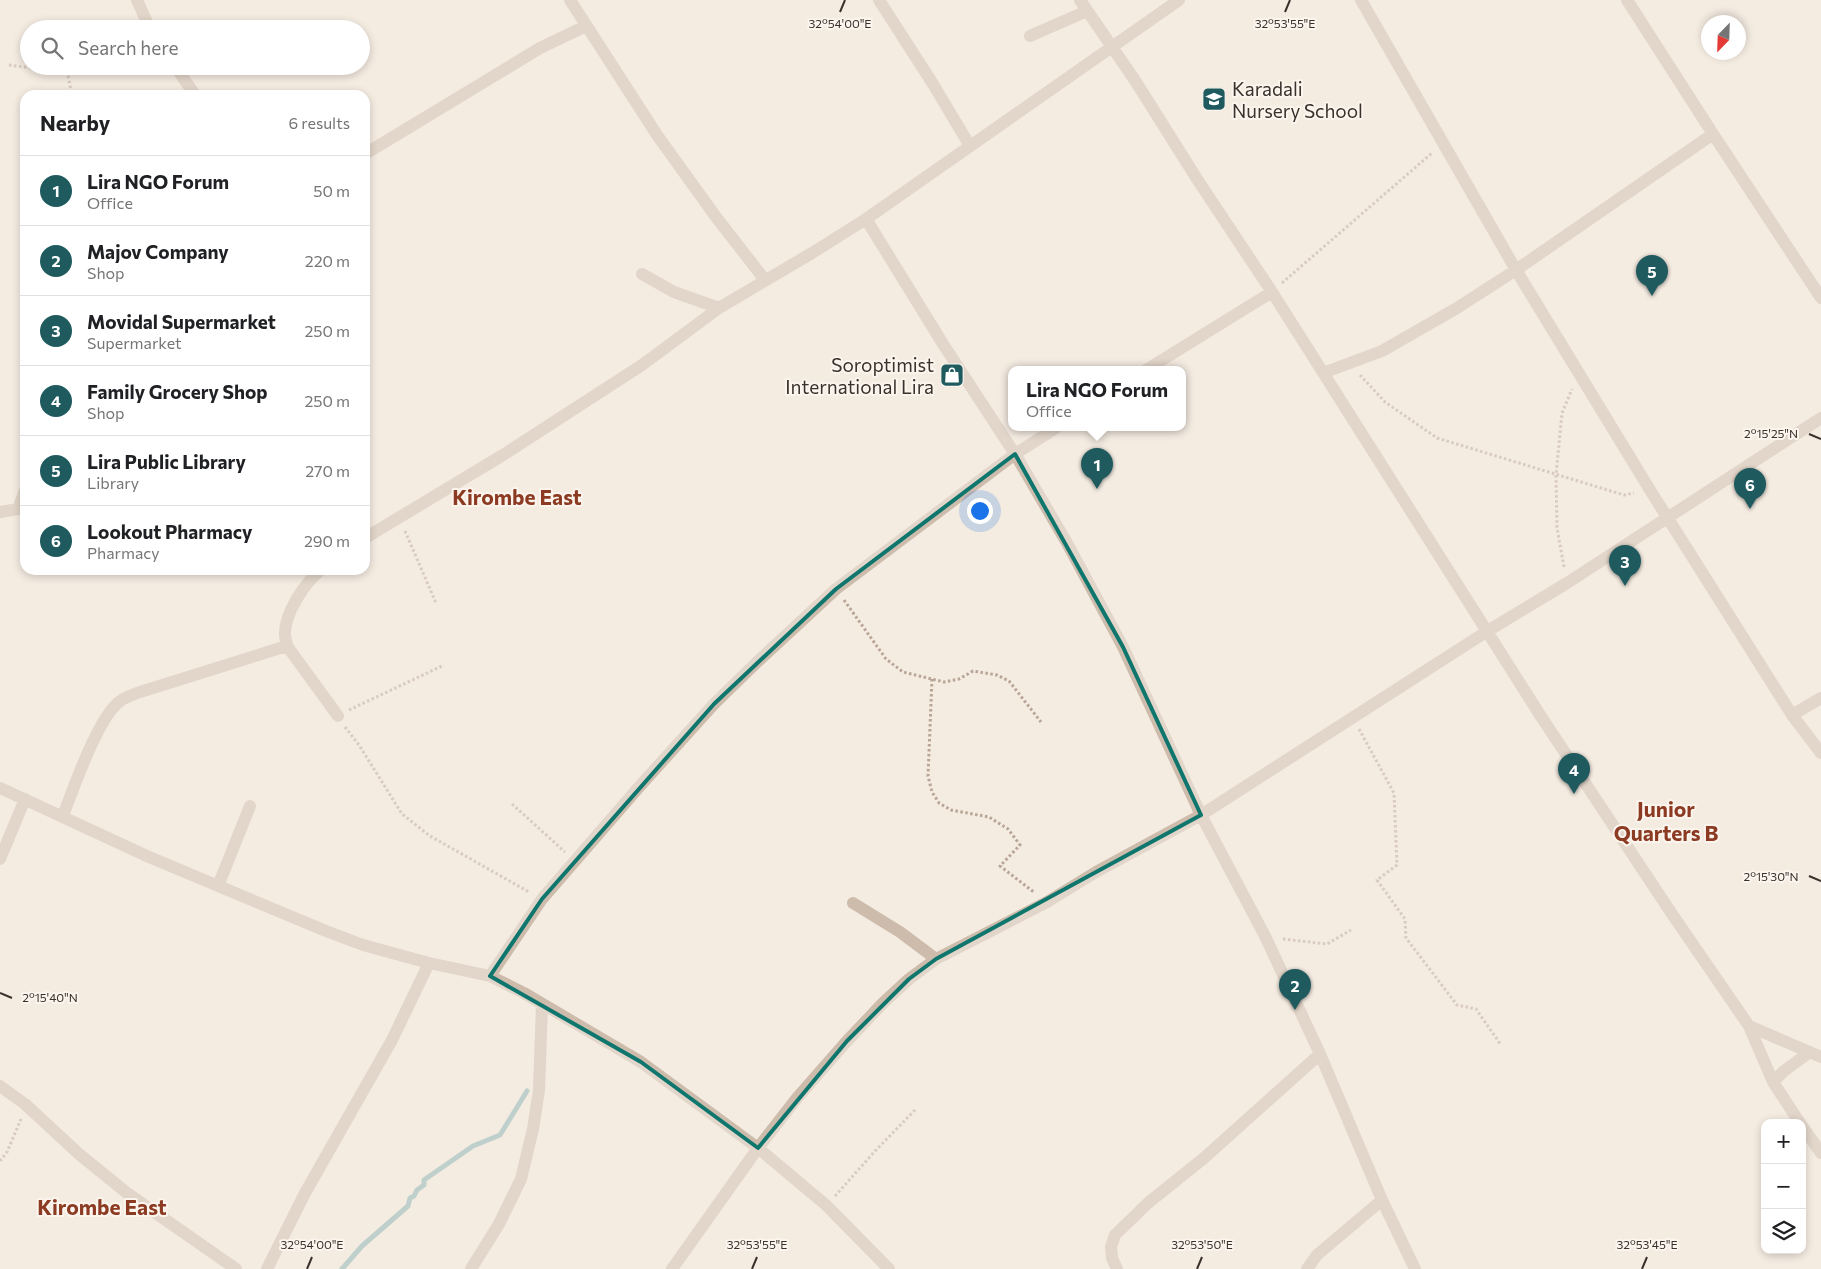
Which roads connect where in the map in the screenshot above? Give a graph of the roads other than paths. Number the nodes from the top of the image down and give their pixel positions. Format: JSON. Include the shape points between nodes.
{"nodes":[{"id":1,"x":137,"y":0,"type":"edge"},
{"id":2,"x":570,"y":0,"type":"edge"},
{"id":3,"x":879,"y":0,"type":"edge"},
{"id":4,"x":1080,"y":0,"type":"edge"},
{"id":5,"x":1179,"y":0,"type":"edge"},
{"id":6,"x":1361,"y":0,"type":"edge"},
{"id":7,"x":1627,"y":0,"type":"edge"},
{"id":8,"x":1087,"y":11,"type":"junction"},
{"id":9,"x":146,"y":20,"type":"edge"},
{"id":10,"x":586,"y":26,"type":"junction"},
{"id":11,"x":1030,"y":36,"type":"dead end"},
{"id":12,"x":1111,"y":46,"type":"junction"},
{"id":13,"x":181,"y":75,"type":"edge"},
{"id":14,"x":192,"y":90,"type":"edge"},
{"id":15,"x":1713,"y":134,"type":"junction"},
{"id":16,"x":970,"y":146,"type":"junction"},
{"id":17,"x":370,"y":151,"type":"edge"},
{"id":18,"x":866,"y":219,"type":"junction"},
{"id":19,"x":1516,"y":270,"type":"junction"},
{"id":20,"x":642,"y":274,"type":"dead end"},
{"id":21,"x":765,"y":280,"type":"junction"},
{"id":22,"x":1272,"y":292,"type":"junction"},
{"id":23,"x":1821,"y":298,"type":"edge"},
{"id":24,"x":719,"y":308,"type":"junction"},
{"id":25,"x":1152,"y":366,"type":"edge"},
{"id":26,"x":1323,"y":373,"type":"junction"},
{"id":27,"x":1821,"y":418,"type":"edge"},
{"id":28,"x":1051,"y":431,"type":"edge"},
{"id":29,"x":1015,"y":454,"type":"junction"},
{"id":30,"x":20,"y":504,"type":"edge"},
{"id":31,"x":0,"y":512,"type":"edge"},
{"id":32,"x":1667,"y":517,"type":"junction"},
{"id":33,"x":370,"y":535,"type":"edge"},
{"id":34,"x":315,"y":575,"type":"edge"},
{"id":35,"x":1486,"y":632,"type":"junction"},
{"id":36,"x":287,"y":646,"type":"junction"},
{"id":37,"x":1821,"y":698,"type":"edge"},
{"id":38,"x":1792,"y":715,"type":"junction"},
{"id":39,"x":338,"y":716,"type":"road end"},
{"id":40,"x":1821,"y":753,"type":"edge"},
{"id":41,"x":0,"y":788,"type":"edge"},
{"id":42,"x":25,"y":799,"type":"junction"},
{"id":43,"x":250,"y":806,"type":"dead end"},
{"id":44,"x":1201,"y":815,"type":"junction"},
{"id":45,"x":63,"y":816,"type":"junction"},
{"id":46,"x":0,"y":859,"type":"edge"},
{"id":47,"x":218,"y":886,"type":"junction"},
{"id":48,"x":853,"y":903,"type":"dead end"},
{"id":49,"x":936,"y":959,"type":"junction"},
{"id":50,"x":429,"y":963,"type":"junction"},
{"id":51,"x":490,"y":976,"type":"junction"},
{"id":52,"x":542,"y":1005,"type":"junction"},
{"id":53,"x":1749,"y":1026,"type":"junction"},
{"id":54,"x":1320,"y":1054,"type":"junction"},
{"id":55,"x":1815,"y":1054,"type":"edge"},
{"id":56,"x":1773,"y":1082,"type":"junction"},
{"id":57,"x":0,"y":1086,"type":"edge"},
{"id":58,"x":1798,"y":1119,"type":"edge"},
{"id":59,"x":1806,"y":1131,"type":"edge"},
{"id":60,"x":758,"y":1148,"type":"junction"},
{"id":61,"x":1821,"y":1153,"type":"edge"},
{"id":62,"x":1382,"y":1200,"type":"junction"},
{"id":63,"x":236,"y":1269,"type":"edge"},
{"id":64,"x":267,"y":1269,"type":"edge"},
{"id":65,"x":471,"y":1269,"type":"edge"},
{"id":66,"x":672,"y":1269,"type":"edge"},
{"id":67,"x":888,"y":1269,"type":"edge"},
{"id":68,"x":1117,"y":1269,"type":"edge"},
{"id":69,"x":1307,"y":1269,"type":"edge"},
{"id":70,"x":1415,"y":1269,"type":"edge"}],
"edges":[{"from":1,"to":9,"type":"street"},
{"from":2,"to":10,"type":"street"},
{"from":3,"to":16,"type":"street"},
{"from":4,"to":8,"type":"street"},
{"from":5,"to":12,"type":"street"},
{"from":6,"to":19,"type":"street"},
{"from":7,"to":15,"type":"street"},
{"from":8,"to":11,"type":"street"},
{"from":8,"to":12,"type":"street"},
{"from":10,"to":17,"type":"street","via":[[540,48]]},
{"from":10,"to":21,"type":"street","via":[[658,135]]},
{"from":12,"to":16,"type":"street"},
{"from":12,"to":22,"type":"street"},
{"from":13,"to":14,"type":"street"},
{"from":15,"to":19,"type":"street"},
{"from":15,"to":23,"type":"street"},
{"from":16,"to":18,"type":"street"},
{"from":18,"to":21,"type":"street"},
{"from":18,"to":29,"type":"street"},
{"from":19,"to":26,"type":"street","via":[[1382,351]]},
{"from":19,"to":32,"type":"street"},
{"from":20,"to":24,"type":"street","via":[[674,292]]},
{"from":21,"to":24,"type":"street"},
{"from":22,"to":25,"type":"street"},
{"from":22,"to":26,"type":"street"},
{"from":24,"to":33,"type":"street","via":[[642,365],[503,455]]},
{"from":26,"to":35,"type":"street"},
{"from":27,"to":32,"type":"street"},
{"from":28,"to":29,"type":"street"},
{"from":29,"to":44,"type":"street","via":[[1123,647]]},
{"from":29,"to":51,"type":"street","via":[[836,589],[714,704],[542,899]]},
{"from":30,"to":31,"type":"street","via":[[18,509]]},
{"from":32,"to":35,"type":"street"},
{"from":32,"to":38,"type":"street"},
{"from":34,"to":36,"type":"street","via":[[289,615],[284,634]]},
{"from":35,"to":44,"type":"street"},
{"from":35,"to":53,"type":"street"},
{"from":36,"to":39,"type":"street"},
{"from":36,"to":45,"type":"street","via":[[140,692],[118,702],[107,714]]},
{"from":37,"to":38,"type":"street"},
{"from":38,"to":40,"type":"street"},
{"from":41,"to":42,"type":"street"},
{"from":42,"to":45,"type":"street"},
{"from":42,"to":46,"type":"street"},
{"from":43,"to":47,"type":"street"},
{"from":44,"to":49,"type":"street","via":[[1047,902]]},
{"from":44,"to":54,"type":"street","via":[[1265,936]]},
{"from":45,"to":47,"type":"street"},
{"from":47,"to":50,"type":"street","via":[[363,945]]},
{"from":48,"to":49,"type":"street"},
{"from":49,"to":60,"type":"street","via":[[909,979],[847,1041]]},
{"from":50,"to":51,"type":"street"},
{"from":50,"to":64,"type":"street","via":[[392,1040],[305,1193]]},
{"from":51,"to":52,"type":"street"},
{"from":52,"to":60,"type":"street","via":[[640,1062]]},
{"from":52,"to":65,"type":"street","via":[[539,1090],[521,1179],[499,1224]]},
{"from":53,"to":55,"type":"street"},
{"from":53,"to":56,"type":"street"},
{"from":54,"to":62,"type":"street"},
{"from":54,"to":68,"type":"street","via":[[1115,1235],[1111,1247]]},
{"from":55,"to":56,"type":"street","via":[[1784,1071]]},
{"from":56,"to":58,"type":"street"},
{"from":57,"to":63,"type":"street","via":[[113,1182]]},
{"from":59,"to":61,"type":"street"},
{"from":60,"to":66,"type":"street"},
{"from":60,"to":67,"type":"street","via":[[826,1206]]},
{"from":62,"to":69,"type":"street","via":[[1317,1255]]},
{"from":62,"to":70,"type":"street"}]}
